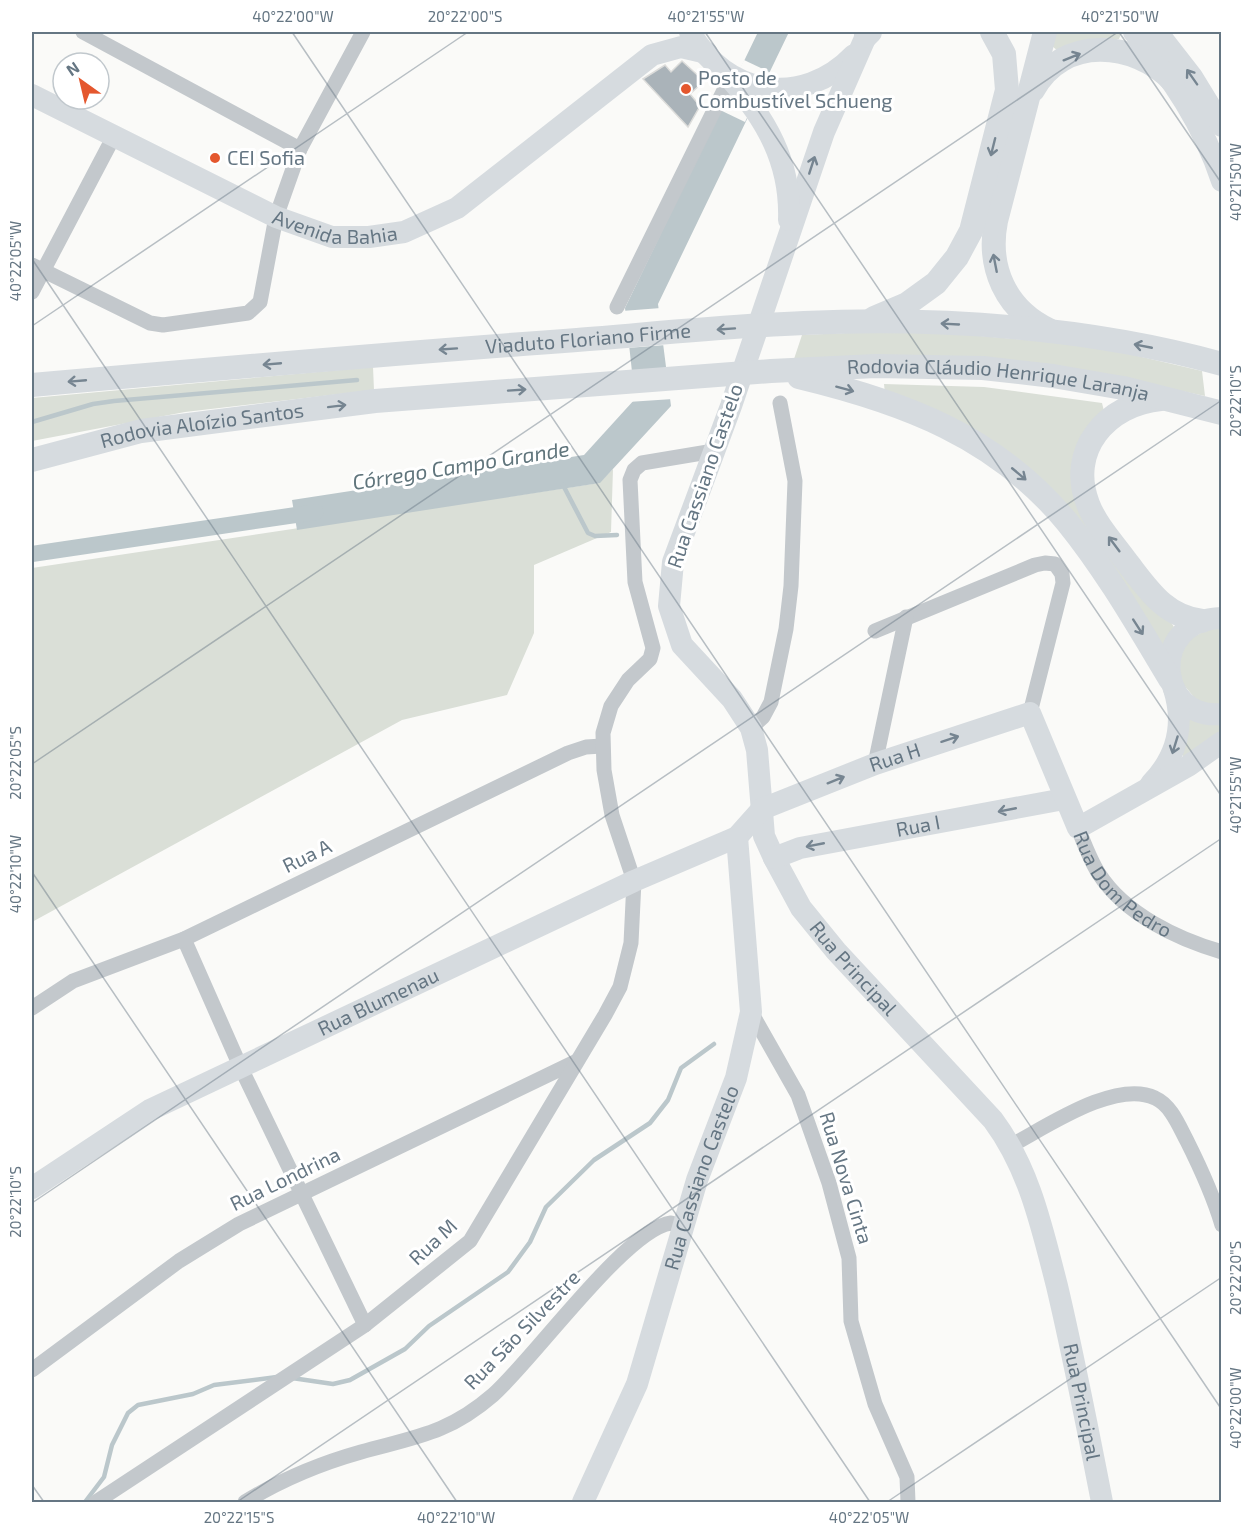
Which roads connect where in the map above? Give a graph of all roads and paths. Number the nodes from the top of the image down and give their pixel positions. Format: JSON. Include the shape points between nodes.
{"nodes":[{"id":1,"x":83,"y":32,"type":"edge"},
{"id":2,"x":363,"y":32,"type":"edge"},
{"id":3,"x":659,"y":32,"type":"edge"},
{"id":4,"x":690,"y":32,"type":"edge"},
{"id":5,"x":992,"y":32,"type":"edge"},
{"id":6,"x":1045,"y":32,"type":"edge"},
{"id":7,"x":1134,"y":32,"type":"edge"},
{"id":8,"x":1156,"y":32,"type":"edge"},
{"id":9,"x":869,"y":33,"type":"edge"},
{"id":10,"x":707,"y":53,"type":"junction"},
{"id":11,"x":731,"y":77,"type":"junction"},
{"id":12,"x":621,"y":80,"type":"junction"},
{"id":13,"x":1173,"y":81,"type":"junction"},
{"id":14,"x":32,"y":95,"type":"edge"},
{"id":15,"x":1030,"y":95,"type":"junction"},
{"id":16,"x":758,"y":97,"type":"junction"},
{"id":17,"x":1221,"y":126,"type":"edge"},
{"id":18,"x":113,"y":138,"type":"junction"},
{"id":19,"x":300,"y":149,"type":"junction"},
{"id":20,"x":1221,"y":181,"type":"edge"},
{"id":21,"x":276,"y":217,"type":"junction"},
{"id":22,"x":786,"y":240,"type":"junction"},
{"id":23,"x":38,"y":268,"type":"edge"},
{"id":24,"x":32,"y":292,"type":"edge"},
{"id":25,"x":617,"y":307,"type":"dead end"},
{"id":26,"x":838,"y":323,"type":"junction"},
{"id":27,"x":1059,"y":334,"type":"junction"},
{"id":28,"x":1211,"y":361,"type":"edge"},
{"id":29,"x":783,"y":372,"type":"junction"},
{"id":30,"x":32,"y":385,"type":"edge"},
{"id":31,"x":1172,"y":399,"type":"junction"},
{"id":32,"x":780,"y":404,"type":"dead end"},
{"id":33,"x":1214,"y":411,"type":"edge"},
{"id":34,"x":141,"y":431,"type":"junction"},
{"id":35,"x":32,"y":449,"type":"edge"},
{"id":36,"x":714,"y":451,"type":"junction"},
{"id":37,"x":32,"y":460,"type":"edge"},
{"id":38,"x":906,"y":616,"type":"junction"},
{"id":39,"x":1214,"y":618,"type":"edge"},
{"id":40,"x":875,"y":631,"type":"dead end"},
{"id":41,"x":1172,"y":684,"type":"junction"},
{"id":42,"x":1030,"y":713,"type":"junction"},
{"id":43,"x":1221,"y":714,"type":"edge"},
{"id":44,"x":750,"y":728,"type":"junction"},
{"id":45,"x":1221,"y":742,"type":"edge"},
{"id":46,"x":602,"y":747,"type":"junction"},
{"id":47,"x":874,"y":764,"type":"junction"},
{"id":48,"x":1143,"y":791,"type":"junction"},
{"id":49,"x":1064,"y":799,"type":"junction"},
{"id":50,"x":762,"y":809,"type":"junction"},
{"id":51,"x":1078,"y":828,"type":"junction"},
{"id":52,"x":737,"y":837,"type":"junction"},
{"id":53,"x":774,"y":858,"type":"junction"},
{"id":54,"x":634,"y":881,"type":"junction"},
{"id":55,"x":184,"y":939,"type":"junction"},
{"id":56,"x":1221,"y":952,"type":"edge"},
{"id":57,"x":32,"y":1008,"type":"edge"},
{"id":58,"x":751,"y":1012,"type":"junction"},
{"id":59,"x":577,"y":1061,"type":"junction"},
{"id":60,"x":240,"y":1066,"type":"junction"},
{"id":61,"x":1012,"y":1145,"type":"junction"},
{"id":62,"x":32,"y":1188,"type":"edge"},
{"id":63,"x":1216,"y":1188,"type":"edge"},
{"id":64,"x":301,"y":1194,"type":"junction"},
{"id":65,"x":1221,"y":1225,"type":"edge"},
{"id":66,"x":683,"y":1228,"type":"junction"},
{"id":67,"x":365,"y":1325,"type":"junction"},
{"id":68,"x":32,"y":1370,"type":"edge"},
{"id":69,"x":96,"y":1503,"type":"edge"},
{"id":70,"x":245,"y":1503,"type":"edge"},
{"id":71,"x":583,"y":1503,"type":"edge"},
{"id":72,"x":908,"y":1503,"type":"edge"},
{"id":73,"x":1102,"y":1503,"type":"edge"}],
"edges":[{"from":1,"to":19,"type":"street"},
{"from":2,"to":19,"type":"street"},
{"from":3,"to":12,"type":"street","name":"Avenida Bahia"},
{"from":4,"to":10,"type":"street","name":"Rua Cassiano Castelo"},
{"from":5,"to":26,"type":"main road","one_way":true,"via":[[1004,54],[1007,90],[965,245],[936,283],[907,304],[874,318]]},
{"from":6,"to":15,"type":"main road"},
{"from":7,"to":13,"type":"street"},
{"from":17,"to":8,"type":"street","one_way":true,"via":[[1192,77]]},
{"from":9,"to":16,"type":"street","via":[[843,66],[819,81]]},
{"from":22,"to":9,"type":"street","name":"Rua Cassiano Castelo","one_way":true,"via":[[827,123]]},
{"from":10,"to":11,"type":"street","name":"Rua Cassiano Castelo"},
{"from":10,"to":12,"type":"street","name":"Avenida Bahia","via":[[681,47],[662,50]]},
{"from":11,"to":16,"type":"street","name":"Rua Cassiano Castelo"},
{"from":11,"to":25,"type":"street"},
{"from":12,"to":21,"type":"street","name":"Avenida Bahia","via":[[486,188],[430,222],[404,232],[350,238],[332,237]]},
{"from":15,"to":13,"type":"main road","one_way":true,"via":[[1058,63],[1099,49],[1140,56]]},
{"from":13,"to":20,"type":"street","via":[[1204,136]]},
{"from":14,"to":18,"type":"street","name":"Avenida Bahia"},
{"from":27,"to":15,"type":"main road","one_way":true,"via":[[1036,323],[1016,306],[1002,285],[994,260],[996,221]]},
{"from":16,"to":22,"type":"street","name":"Rua Cassiano Castelo","via":[[783,165],[789,195]]},
{"from":18,"to":21,"type":"street","name":"Avenida Bahia"},
{"from":18,"to":23,"type":"street"},
{"from":19,"to":21,"type":"street"},
{"from":21,"to":23,"type":"street","via":[[260,302],[248,313],[163,325],[150,323]]},
{"from":22,"to":36,"type":"street","name":"Rua Cassiano Castelo"},
{"from":23,"to":24,"type":"street"},
{"from":27,"to":26,"type":"main road","one_way":true,"via":[[949,324]]},
{"from":26,"to":30,"type":"main road","name":"Viaduto Floriano Firme","one_way":true,"via":[[372,355]]},
{"from":28,"to":27,"type":"main road","one_way":true},
{"from":29,"to":31,"type":"main road","name":"Rodovia Cláudio Henrique Laranja","via":[[888,366],[983,368],[1088,381]]},
{"from":34,"to":29,"type":"main road","name":"Rodovia Aloízio Santos","one_way":true,"via":[[375,401]]},
{"from":29,"to":41,"type":"main road","one_way":true,"via":[[867,394],[919,413],[972,440],[1016,471],[1051,504],[1082,542]]},
{"from":31,"to":33,"type":"main road","name":"Rodovia Cláudio Henrique Laranja"},
{"from":39,"to":31,"type":"main road","one_way":true,"via":[[1171,612],[1153,597],[1093,516],[1083,486],[1086,452],[1102,423],[1132,405]]},
{"from":32,"to":44,"type":"street","via":[[795,481],[791,586],[771,702],[763,717]]},
{"from":34,"to":35,"type":"main road"},
{"from":34,"to":37,"type":"main road","name":"Rodovia Aloízio Santos"},
{"from":36,"to":44,"type":"street","name":"Rua Cassiano Castelo","via":[[673,562],[669,606],[682,645],[732,699]]},
{"from":36,"to":46,"type":"street","via":[[642,464],[631,475],[635,582],[653,648],[650,659],[628,680],[611,706]]},
{"from":38,"to":40,"type":"street"},
{"from":38,"to":42,"type":"street","via":[[1035,565],[1055,564],[1063,583]]},
{"from":38,"to":47,"type":"street"},
{"from":39,"to":41,"type":"street","via":[[1184,631],[1172,648]]},
{"from":41,"to":43,"type":"street","via":[[1196,710]]},
{"from":41,"to":48,"type":"street","one_way":true,"via":[[1179,713],[1177,738],[1164,768]]},
{"from":47,"to":42,"type":"street","name":"Rua H","one_way":true},
{"from":42,"to":49,"type":"street","name":"Rua Dom Pedro"},
{"from":44,"to":50,"type":"street","name":"Rua Principal","via":[[757,750]]},
{"from":45,"to":48,"type":"street"},
{"from":46,"to":54,"type":"street","via":[[612,815]]},
{"from":46,"to":55,"type":"street","name":"Rua A","via":[[568,753]]},
{"from":50,"to":47,"type":"street","name":"Rua H","one_way":true},
{"from":48,"to":51,"type":"street"},
{"from":49,"to":51,"type":"street","name":"Rua Dom Pedro"},
{"from":49,"to":53,"type":"street","name":"Rua I","one_way":true,"via":[[800,848]]},
{"from":50,"to":52,"type":"street"},
{"from":50,"to":53,"type":"street","name":"Rua Principal","via":[[764,836]]},
{"from":51,"to":56,"type":"street","name":"Rua Dom Pedro","via":[[1099,874],[1114,893],[1146,919]]},
{"from":52,"to":54,"type":"street","name":"Rua Blumenau"},
{"from":52,"to":58,"type":"street","name":"Rua Cassiano Castelo"},
{"from":53,"to":61,"type":"street","name":"Rua Principal","via":[[817,929]]},
{"from":54,"to":59,"type":"street","name":"Rua M","via":[[631,943],[620,987]]},
{"from":54,"to":60,"type":"street","name":"Rua Blumenau"},
{"from":55,"to":57,"type":"street","name":"Rua A","via":[[73,981]]},
{"from":55,"to":60,"type":"street"},
{"from":58,"to":66,"type":"street","name":"Rua Cassiano Castelo","via":[[736,1078]]},
{"from":58,"to":72,"type":"street","name":"Rua Nova Cinta","via":[[798,1095],[829,1183],[849,1258],[851,1321],[875,1404],[907,1477]]},
{"from":59,"to":64,"type":"street","name":"Rua Londrina"},
{"from":59,"to":67,"type":"street","name":"Rua M","via":[[470,1241]]},
{"from":60,"to":62,"type":"street","name":"Rua Blumenau","via":[[150,1110]]},
{"from":60,"to":64,"type":"street"},
{"from":61,"to":63,"type":"street","via":[[1098,1101],[1140,1093],[1156,1098],[1174,1117]]},
{"from":61,"to":73,"type":"street","name":"Rua Principal","via":[[1040,1215]]},
{"from":63,"to":65,"type":"street"},
{"from":64,"to":67,"type":"street"},
{"from":64,"to":68,"type":"street","name":"Rua Londrina","via":[[238,1224],[180,1261]]},
{"from":66,"to":70,"type":"street","name":"Rua São Silvestre","via":[[671,1223],[648,1231],[495,1393],[475,1409],[433,1433],[359,1453],[270,1487]]},
{"from":66,"to":71,"type":"street","name":"Rua Cassiano Castelo","via":[[638,1384]]},
{"from":67,"to":69,"type":"street","name":"Rua M"}]}
